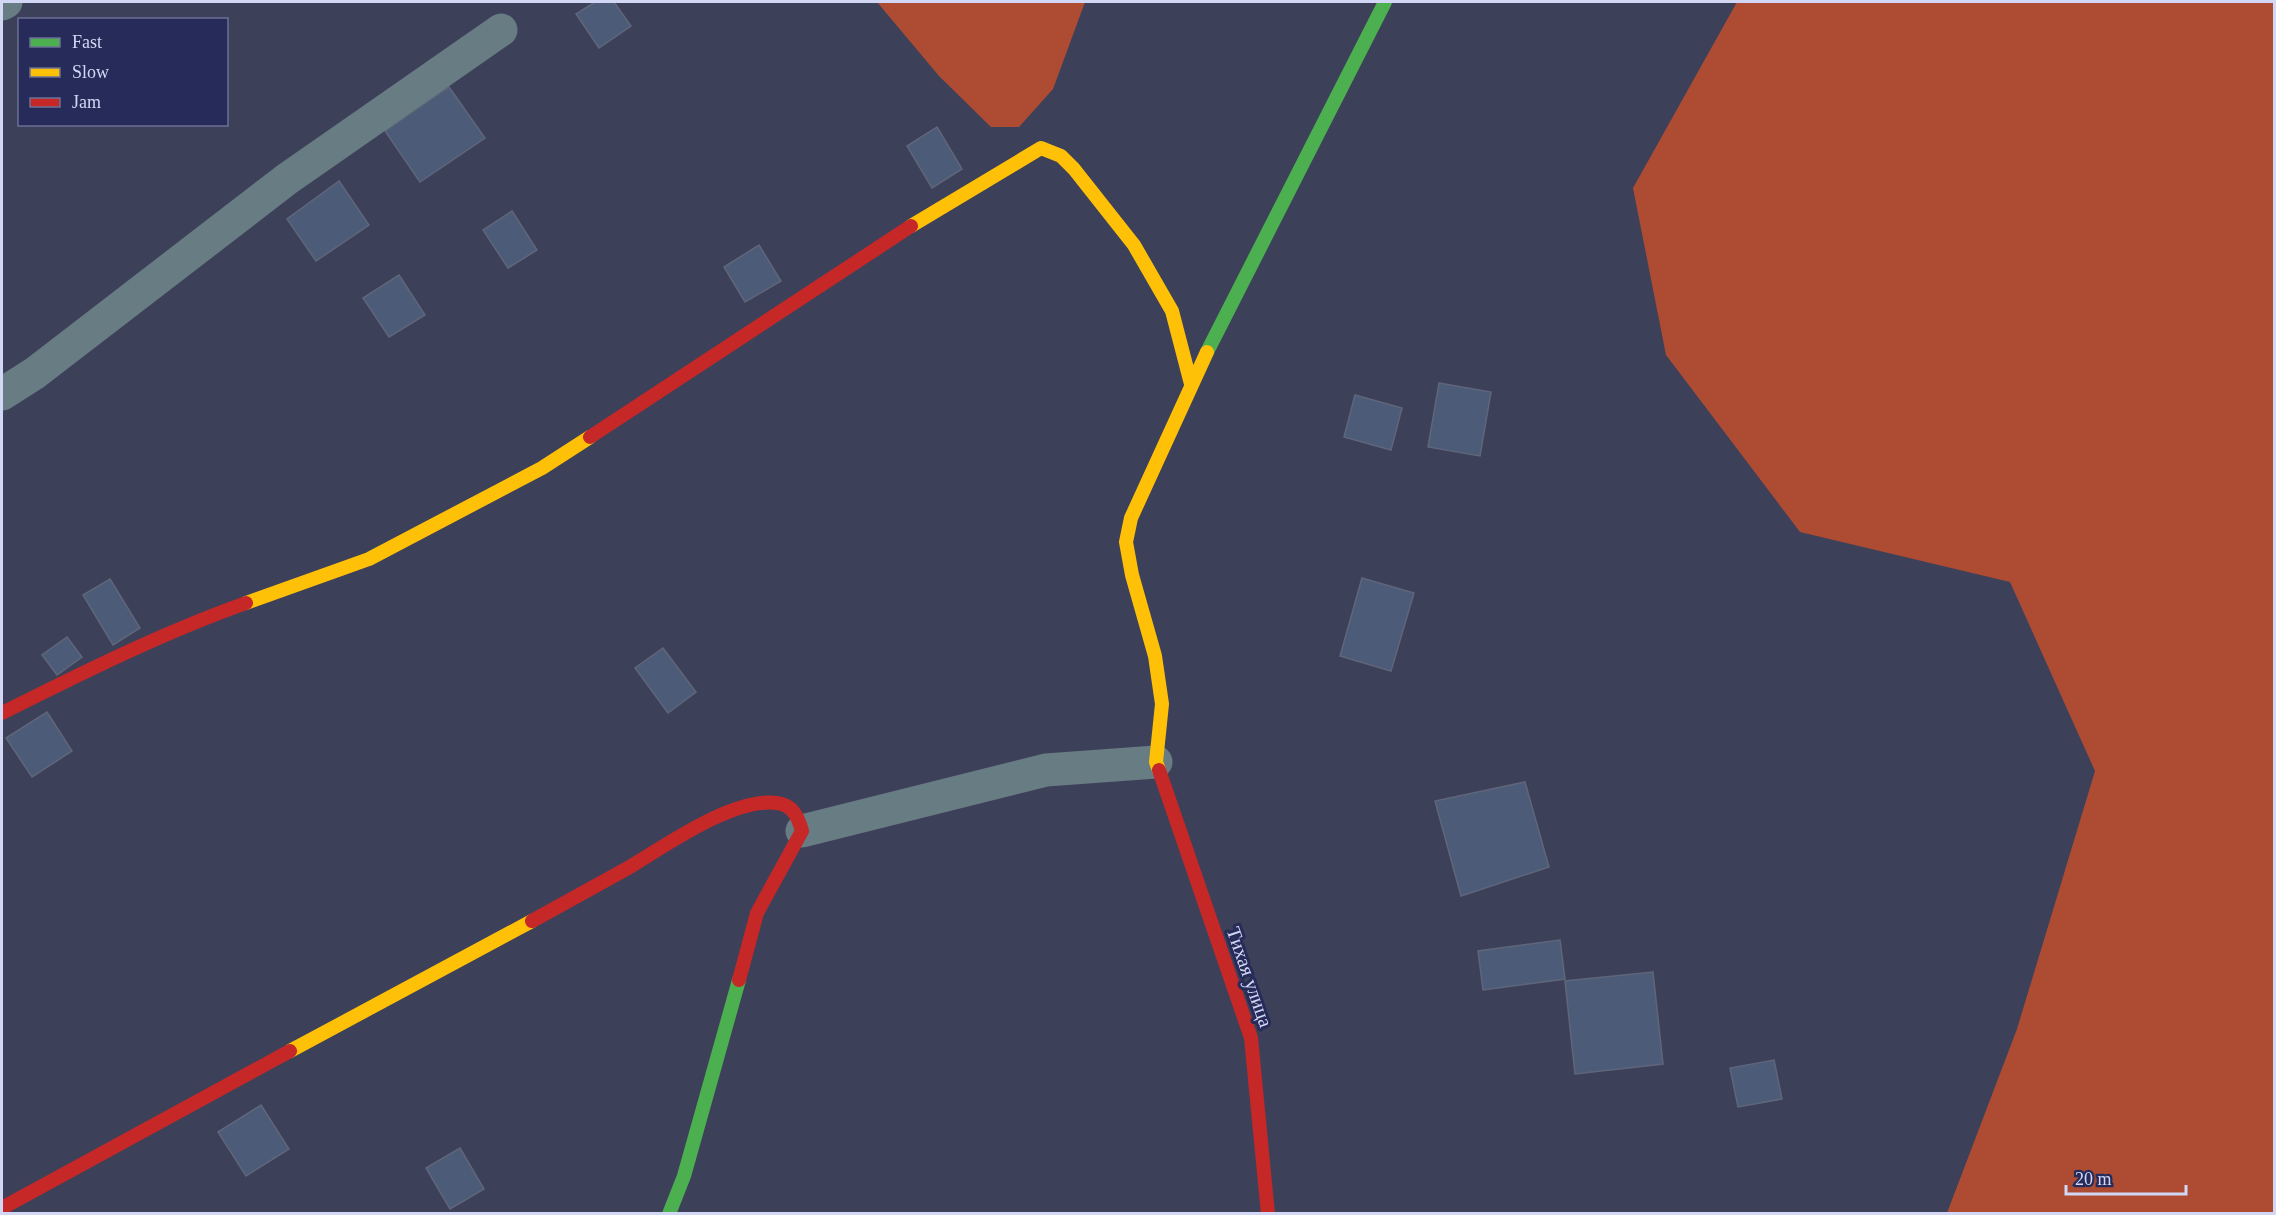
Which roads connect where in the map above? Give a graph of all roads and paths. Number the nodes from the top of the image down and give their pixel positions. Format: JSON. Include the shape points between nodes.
{"nodes":[{"id":1,"x":6,"y":2,"type":"edge"},
{"id":2,"x":1385,"y":2,"type":"edge"},
{"id":3,"x":2,"y":4,"type":"edge"},
{"id":4,"x":501,"y":30,"type":"dead end"},
{"id":5,"x":1191,"y":384,"type":"junction"},
{"id":6,"x":2,"y":394,"type":"edge"},
{"id":7,"x":2,"y":713,"type":"edge"},
{"id":8,"x":1156,"y":762,"type":"junction"},
{"id":9,"x":802,"y":831,"type":"junction"},
{"id":10,"x":2,"y":1208,"type":"edge"},
{"id":11,"x":669,"y":1214,"type":"edge"},
{"id":12,"x":1268,"y":1214,"type":"edge"}],
"edges":[{"from":1,"to":3,"type":"street"},
{"from":2,"to":5,"type":"street"},
{"from":4,"to":6,"type":"street","via":[[287,179],[35,373]]},
{"from":5,"to":7,"type":"street","via":[[1172,312],[1134,245],[1074,169],[1060,156],[1041,148],[921,219],[542,468],[369,559],[202,619]]},
{"from":5,"to":8,"type":"street","via":[[1131,518],[1126,542],[1155,656],[1161,704]]},
{"from":8,"to":9,"type":"street","via":[[1047,770]]},
{"from":8,"to":12,"type":"street","name":"Тихая улица","via":[[1251,1038]]},
{"from":9,"to":10,"type":"street","via":[[794,811],[772,801],[749,805],[703,824],[610,879]]},
{"from":9,"to":11,"type":"street","via":[[757,914],[684,1176]]}]}
